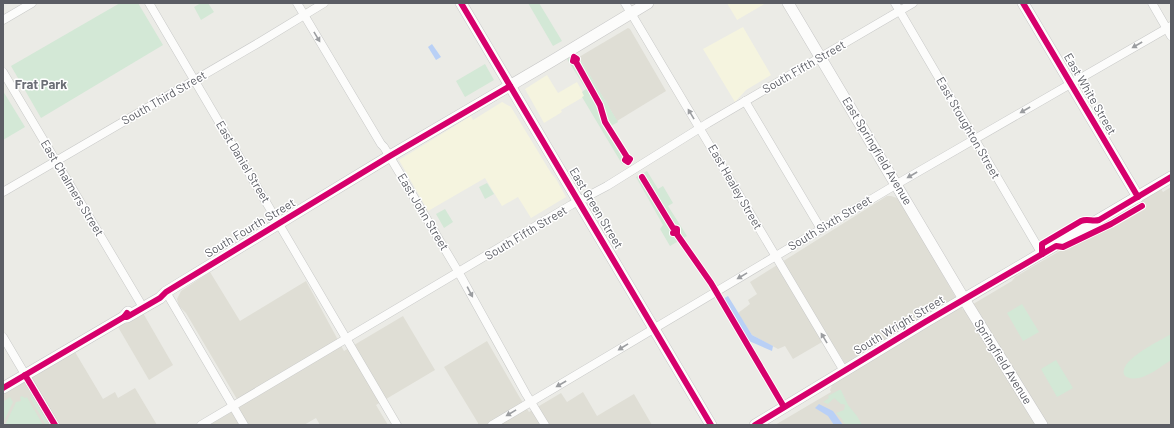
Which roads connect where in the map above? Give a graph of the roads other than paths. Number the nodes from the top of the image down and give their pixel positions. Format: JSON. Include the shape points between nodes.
{"nodes":[{"id":1,"x":32,"y":3,"type":"edge"},
{"id":2,"x":149,"y":3,"type":"edge"},
{"id":3,"x":297,"y":3,"type":"edge"},
{"id":4,"x":324,"y":3,"type":"edge"},
{"id":5,"x":461,"y":3,"type":"edge"},
{"id":6,"x":625,"y":3,"type":"edge"},
{"id":7,"x":648,"y":3,"type":"edge"},
{"id":8,"x":788,"y":3,"type":"edge"},
{"id":9,"x":895,"y":3,"type":"edge"},
{"id":10,"x":913,"y":3,"type":"edge"},
{"id":11,"x":1023,"y":3,"type":"edge"},
{"id":12,"x":1152,"y":3,"type":"edge"},
{"id":13,"x":899,"y":11,"type":"junction"},
{"id":14,"x":631,"y":13,"type":"junction"},
{"id":15,"x":304,"y":15,"type":"junction"},
{"id":16,"x":3,"y":20,"type":"edge"},
{"id":17,"x":1169,"y":27,"type":"edge"},
{"id":18,"x":1171,"y":36,"type":"edge"},
{"id":19,"x":821,"y":57,"type":"junction"},
{"id":20,"x":3,"y":72,"type":"edge"},
{"id":21,"x":195,"y":80,"type":"junction"},
{"id":22,"x":1071,"y":84,"type":"junction"},
{"id":23,"x":510,"y":86,"type":"junction"},
{"id":24,"x":745,"y":101,"type":"junction"},
{"id":25,"x":700,"y":128,"type":"junction"},
{"id":26,"x":974,"y":139,"type":"junction"},
{"id":27,"x":390,"y":156,"type":"junction"},
{"id":28,"x":56,"y":162,"type":"junction"},
{"id":29,"x":1171,"y":177,"type":"edge"},
{"id":30,"x":897,"y":184,"type":"junction"},
{"id":31,"x":3,"y":192,"type":"edge"},
{"id":32,"x":1138,"y":197,"type":"junction"},
{"id":33,"x":579,"y":201,"type":"junction"},
{"id":34,"x":279,"y":224,"type":"junction"},
{"id":35,"x":821,"y":229,"type":"junction"},
{"id":36,"x":1042,"y":254,"type":"junction"},
{"id":37,"x":775,"y":256,"type":"junction"},
{"id":38,"x":459,"y":273,"type":"junction"},
{"id":39,"x":166,"y":292,"type":"junction"},
{"id":40,"x":964,"y":299,"type":"junction"},
{"id":41,"x":141,"y":304,"type":"junction"},
{"id":42,"x":124,"y":317,"type":"junction"},
{"id":43,"x":654,"y":328,"type":"junction"},
{"id":44,"x":3,"y":337,"type":"edge"},
{"id":45,"x":346,"y":339,"type":"junction"},
{"id":46,"x":844,"y":371,"type":"junction"},
{"id":47,"x":25,"y":375,"type":"junction"},
{"id":48,"x":3,"y":388,"type":"edge"},
{"id":49,"x":531,"y":402,"type":"junction"},
{"id":50,"x":233,"y":406,"type":"junction"},
{"id":51,"x":55,"y":425,"type":"edge"},
{"id":52,"x":201,"y":425,"type":"edge"},
{"id":53,"x":244,"y":425,"type":"edge"},
{"id":54,"x":397,"y":425,"type":"edge"},
{"id":55,"x":492,"y":425,"type":"edge"},
{"id":56,"x":545,"y":425,"type":"edge"},
{"id":57,"x":712,"y":425,"type":"edge"},
{"id":58,"x":755,"y":425,"type":"edge"},
{"id":59,"x":1042,"y":425,"type":"edge"}],
"edges":[{"from":1,"to":16,"type":"street"},
{"from":2,"to":21,"type":"street","name":"East Daniel Street"},
{"from":3,"to":15,"type":"street","name":"East John Street"},
{"from":4,"to":15,"type":"street","name":"South Third Street"},
{"from":5,"to":23,"type":"street","name":"East Green Street"},
{"from":6,"to":14,"type":"street","name":"East Healey Street"},
{"from":7,"to":14,"type":"street","name":"South Fourth Street"},
{"from":8,"to":19,"type":"street","name":"East Springfield Avenue"},
{"from":9,"to":13,"type":"street","name":"East Stoughton Street"},
{"from":10,"to":13,"type":"street","name":"South Fifth Street"},
{"from":11,"to":22,"type":"street","name":"East White Street"},
{"from":12,"to":17,"type":"street"},
{"from":13,"to":19,"type":"street","name":"South Fifth Street"},
{"from":13,"to":26,"type":"street","name":"East Stoughton Street"},
{"from":14,"to":23,"type":"street","name":"South Fourth Street"},
{"from":25,"to":14,"type":"street","name":"East Healey Street","one_way":true},
{"from":15,"to":21,"type":"street","name":"South Third Street"},
{"from":15,"to":27,"type":"street","name":"East John Street","one_way":true,"via":[[380,144]]},
{"from":17,"to":18,"type":"street"},
{"from":17,"to":22,"type":"street","name":"South Sixth Street","one_way":true},
{"from":19,"to":24,"type":"street","name":"South Fifth Street"},
{"from":19,"to":30,"type":"street","name":"East Springfield Avenue"},
{"from":20,"to":28,"type":"street","name":"East Chalmers Street"},
{"from":21,"to":28,"type":"street","name":"South Third Street"},
{"from":21,"to":34,"type":"street","name":"East Daniel Street"},
{"from":22,"to":26,"type":"street","name":"South Sixth Street","one_way":true},
{"from":22,"to":32,"type":"street","name":"East White Street"},
{"from":23,"to":27,"type":"street","name":"South Fourth Street"},
{"from":23,"to":33,"type":"street","name":"East Green Street"},
{"from":24,"to":25,"type":"street","name":"South Fifth Street"},
{"from":24,"to":35,"type":"street"},
{"from":25,"to":33,"type":"street","name":"South Fifth Street"},
{"from":25,"to":37,"type":"street","name":"East Healey Street"},
{"from":26,"to":30,"type":"street","name":"South Sixth Street","one_way":true},
{"from":26,"to":36,"type":"street","name":"East Stoughton Street"},
{"from":27,"to":34,"type":"street","name":"South Fourth Street"},
{"from":27,"to":38,"type":"street","name":"East John Street"},
{"from":28,"to":31,"type":"street","name":"South Third Street"},
{"from":28,"to":41,"type":"street","name":"East Chalmers Street"},
{"from":29,"to":32,"type":"street","name":"South Wright Street"},
{"from":30,"to":35,"type":"street","name":"South Sixth Street"},
{"from":30,"to":40,"type":"street","name":"East Springfield Avenue"},
{"from":32,"to":36,"type":"street","name":"South Wright Street"},
{"from":33,"to":38,"type":"street","name":"South Fifth Street"},
{"from":33,"to":43,"type":"street","name":"East Green Street"},
{"from":34,"to":39,"type":"street","name":"South Fourth Street"},
{"from":34,"to":45,"type":"street","name":"East Daniel Street"},
{"from":35,"to":37,"type":"street","name":"South Sixth Street"},
{"from":36,"to":40,"type":"street","name":"South Wright Street"},
{"from":37,"to":43,"type":"street","name":"South Sixth Street","one_way":true},
{"from":46,"to":37,"type":"street","name":"East Healey Street","one_way":true},
{"from":38,"to":45,"type":"street","name":"South Fifth Street"},
{"from":38,"to":49,"type":"street","name":"East John Street","one_way":true},
{"from":39,"to":41,"type":"street","name":"South Fourth Street","via":[[157,294]]},
{"from":39,"to":42,"type":"street","name":"South Fourth Street","via":[[160,298]]},
{"from":39,"to":50,"type":"street"},
{"from":40,"to":46,"type":"street","name":"South Wright Street"},
{"from":40,"to":59,"type":"street","name":"Springfield Avenue"},
{"from":41,"to":42,"type":"street","name":"South Fourth Street"},
{"from":42,"to":47,"type":"street","name":"South Fourth Street"},
{"from":43,"to":49,"type":"street","name":"South Sixth Street","one_way":true},
{"from":43,"to":57,"type":"street","name":"East Green Street"},
{"from":44,"to":47,"type":"street"},
{"from":45,"to":50,"type":"street","name":"South Fifth Street"},
{"from":45,"to":54,"type":"street","name":"East Daniel Street"},
{"from":46,"to":58,"type":"street","name":"South Wright Street"},
{"from":47,"to":48,"type":"street","name":"South Fourth Street"},
{"from":47,"to":51,"type":"street"},
{"from":49,"to":55,"type":"street","name":"South Sixth Street","one_way":true},
{"from":49,"to":56,"type":"street","name":"East John Street"},
{"from":50,"to":52,"type":"street","name":"South Fifth Street"},
{"from":50,"to":53,"type":"street"}]}
